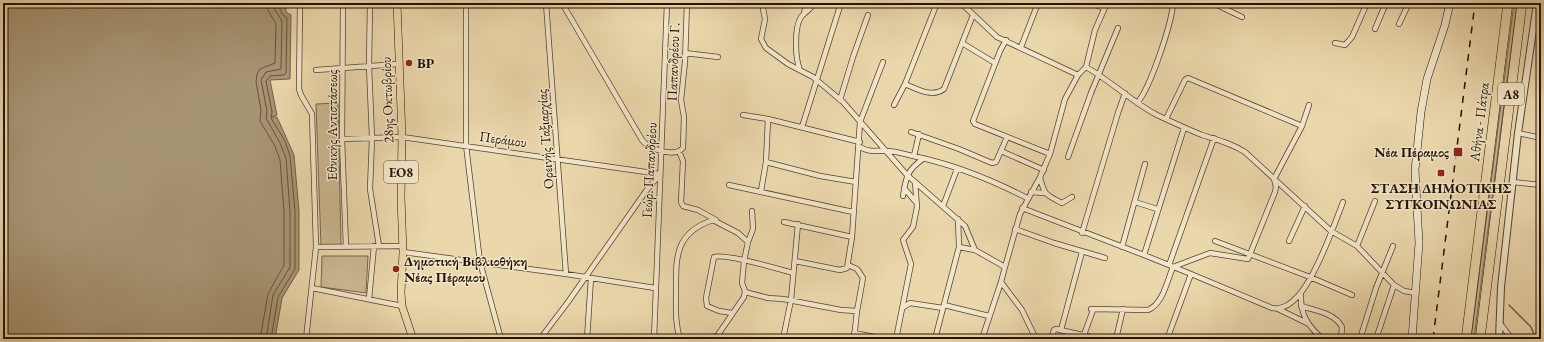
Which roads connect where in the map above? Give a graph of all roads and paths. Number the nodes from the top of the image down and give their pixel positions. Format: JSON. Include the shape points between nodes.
{"nodes":[{"id":1,"x":300,"y":3,"type":"edge"},
{"id":2,"x":343,"y":3,"type":"edge"},
{"id":3,"x":370,"y":3,"type":"edge"},
{"id":4,"x":397,"y":3,"type":"edge"},
{"id":5,"x":466,"y":3,"type":"edge"},
{"id":6,"x":546,"y":3,"type":"edge"},
{"id":7,"x":562,"y":3,"type":"edge"},
{"id":8,"x":667,"y":3,"type":"edge"},
{"id":9,"x":687,"y":3,"type":"edge"},
{"id":10,"x":762,"y":3,"type":"edge"},
{"id":11,"x":806,"y":3,"type":"edge"},
{"id":12,"x":813,"y":3,"type":"edge"},
{"id":13,"x":841,"y":3,"type":"edge"},
{"id":14,"x":937,"y":3,"type":"edge"},
{"id":15,"x":961,"y":3,"type":"edge"},
{"id":16,"x":1038,"y":3,"type":"edge"},
{"id":17,"x":1088,"y":3,"type":"edge"},
{"id":18,"x":1173,"y":3,"type":"edge"},
{"id":19,"x":1213,"y":3,"type":"edge"},
{"id":20,"x":1367,"y":3,"type":"edge"},
{"id":21,"x":1386,"y":3,"type":"edge"},
{"id":22,"x":1408,"y":3,"type":"edge"},
{"id":23,"x":1450,"y":3,"type":"edge"},
{"id":24,"x":1508,"y":3,"type":"edge"},
{"id":25,"x":1522,"y":3,"type":"edge"},
{"id":26,"x":1537,"y":3,"type":"edge"},
{"id":27,"x":1106,"y":5,"type":"edge"},
{"id":28,"x":804,"y":14,"type":"junction"},
{"id":29,"x":868,"y":15,"type":"dead end"},
{"id":30,"x":974,"y":15,"type":"junction"},
{"id":31,"x":1242,"y":16,"type":"dead end"},
{"id":32,"x":1399,"y":24,"type":"dead end"},
{"id":33,"x":1118,"y":28,"type":"dead end"},
{"id":34,"x":1375,"y":30,"type":"dead end"},
{"id":35,"x":1006,"y":40,"type":"junction"},
{"id":36,"x":962,"y":43,"type":"junction"},
{"id":37,"x":1335,"y":43,"type":"dead end"},
{"id":38,"x":1021,"y":47,"type":"junction"},
{"id":39,"x":684,"y":53,"type":"junction"},
{"id":40,"x":718,"y":57,"type":"dead end"},
{"id":41,"x":883,"y":62,"type":"dead end"},
{"id":42,"x":995,"y":63,"type":"junction"},
{"id":43,"x":398,"y":64,"type":"junction"},
{"id":44,"x":369,"y":66,"type":"junction"},
{"id":45,"x":1086,"y":67,"type":"junction"},
{"id":46,"x":343,"y":68,"type":"junction"},
{"id":47,"x":316,"y":70,"type":"dead end"},
{"id":48,"x":800,"y":70,"type":"junction"},
{"id":49,"x":1078,"y":75,"type":"junction"},
{"id":50,"x":1099,"y":75,"type":"junction"},
{"id":51,"x":817,"y":80,"type":"junction"},
{"id":52,"x":905,"y":84,"type":"junction"},
{"id":53,"x":1125,"y":93,"type":"junction"},
{"id":54,"x":840,"y":100,"type":"junction"},
{"id":55,"x":1137,"y":103,"type":"junction"},
{"id":56,"x":894,"y":104,"type":"dead end"},
{"id":57,"x":1309,"y":105,"type":"dead end"},
{"id":58,"x":742,"y":115,"type":"dead end"},
{"id":59,"x":768,"y":119,"type":"junction"},
{"id":60,"x":1166,"y":119,"type":"junction"},
{"id":61,"x":860,"y":122,"type":"junction"},
{"id":62,"x":1302,"y":126,"type":"junction"},
{"id":63,"x":802,"y":128,"type":"junction"},
{"id":64,"x":1184,"y":128,"type":"junction"},
{"id":65,"x":911,"y":132,"type":"dead end"},
{"id":66,"x":1518,"y":133,"type":"junction"},
{"id":67,"x":919,"y":134,"type":"junction"},
{"id":68,"x":402,"y":137,"type":"junction"},
{"id":69,"x":1007,"y":137,"type":"junction"},
{"id":70,"x":372,"y":138,"type":"junction"},
{"id":71,"x":1214,"y":138,"type":"junction"},
{"id":72,"x":1541,"y":138,"type":"edge"},
{"id":73,"x":342,"y":139,"type":"junction"},
{"id":74,"x":466,"y":145,"type":"junction"},
{"id":75,"x":860,"y":145,"type":"junction"},
{"id":76,"x":662,"y":151,"type":"junction"},
{"id":77,"x":678,"y":151,"type":"junction"},
{"id":78,"x":885,"y":151,"type":"junction"},
{"id":79,"x":1001,"y":151,"type":"junction"},
{"id":80,"x":1050,"y":154,"type":"junction"},
{"id":81,"x":914,"y":156,"type":"junction"},
{"id":82,"x":1068,"y":157,"type":"dead end"},
{"id":83,"x":557,"y":158,"type":"junction"},
{"id":84,"x":923,"y":159,"type":"junction"},
{"id":85,"x":766,"y":162,"type":"junction"},
{"id":86,"x":1145,"y":164,"type":"dead end"},
{"id":87,"x":957,"y":169,"type":"junction"},
{"id":88,"x":1044,"y":170,"type":"junction"},
{"id":89,"x":660,"y":174,"type":"junction"},
{"id":90,"x":907,"y":175,"type":"junction"},
{"id":91,"x":1040,"y":177,"type":"junction"},
{"id":92,"x":1274,"y":179,"type":"junction"},
{"id":93,"x":856,"y":182,"type":"junction"},
{"id":94,"x":915,"y":182,"type":"junction"},
{"id":95,"x":1513,"y":182,"type":"junction"},
{"id":96,"x":729,"y":185,"type":"dead end"},
{"id":97,"x":1541,"y":185,"type":"edge"},
{"id":98,"x":904,"y":188,"type":"junction"},
{"id":99,"x":761,"y":191,"type":"junction"},
{"id":100,"x":1031,"y":192,"type":"junction"},
{"id":101,"x":1044,"y":193,"type":"junction"},
{"id":102,"x":903,"y":196,"type":"dead end"},
{"id":103,"x":1072,"y":196,"type":"dead end"},
{"id":104,"x":1027,"y":198,"type":"junction"},
{"id":105,"x":1375,"y":201,"type":"dead end"},
{"id":106,"x":916,"y":202,"type":"junction"},
{"id":107,"x":1135,"y":202,"type":"junction"},
{"id":108,"x":1343,"y":202,"type":"dead end"},
{"id":109,"x":943,"y":206,"type":"junction"},
{"id":110,"x":1304,"y":206,"type":"junction"},
{"id":111,"x":1022,"y":208,"type":"junction"},
{"id":112,"x":1157,"y":208,"type":"junction"},
{"id":113,"x":752,"y":211,"type":"dead end"},
{"id":114,"x":853,"y":212,"type":"junction"},
{"id":115,"x":958,"y":219,"type":"junction"},
{"id":116,"x":717,"y":220,"type":"junction"},
{"id":117,"x":784,"y":222,"type":"dead end"},
{"id":118,"x":798,"y":224,"type":"junction"},
{"id":119,"x":1015,"y":229,"type":"junction"},
{"id":120,"x":1331,"y":231,"type":"junction"},
{"id":121,"x":1082,"y":233,"type":"junction"},
{"id":122,"x":852,"y":237,"type":"junction"},
{"id":123,"x":1215,"y":241,"type":"dead end"},
{"id":124,"x":1289,"y":241,"type":"dead end"},
{"id":125,"x":748,"y":242,"type":"junction"},
{"id":126,"x":376,"y":246,"type":"junction"},
{"id":127,"x":1357,"y":246,"type":"junction"},
{"id":128,"x":1393,"y":246,"type":"dead end"},
{"id":129,"x":316,"y":247,"type":"junction"},
{"id":130,"x":346,"y":247,"type":"junction"},
{"id":131,"x":959,"y":247,"type":"junction"},
{"id":132,"x":1122,"y":247,"type":"junction"},
{"id":133,"x":403,"y":249,"type":"junction"},
{"id":134,"x":975,"y":250,"type":"junction"},
{"id":135,"x":1082,"y":252,"type":"junction"},
{"id":136,"x":1144,"y":255,"type":"junction"},
{"id":137,"x":1250,"y":255,"type":"junction"},
{"id":138,"x":1105,"y":258,"type":"dead end"},
{"id":139,"x":744,"y":261,"type":"junction"},
{"id":140,"x":796,"y":261,"type":"junction"},
{"id":141,"x":480,"y":262,"type":"junction"},
{"id":142,"x":848,"y":265,"type":"junction"},
{"id":143,"x":1171,"y":266,"type":"junction"},
{"id":144,"x":1005,"y":267,"type":"junction"},
{"id":145,"x":794,"y":273,"type":"junction"},
{"id":146,"x":1382,"y":273,"type":"junction"},
{"id":147,"x":566,"y":274,"type":"junction"},
{"id":148,"x":1191,"y":274,"type":"junction"},
{"id":149,"x":588,"y":277,"type":"junction"},
{"id":150,"x":1310,"y":277,"type":"junction"},
{"id":151,"x":1000,"y":282,"type":"junction"},
{"id":152,"x":1394,"y":285,"type":"junction"},
{"id":153,"x":312,"y":288,"type":"junction"},
{"id":154,"x":655,"y":288,"type":"junction"},
{"id":155,"x":745,"y":292,"type":"junction"},
{"id":156,"x":1301,"y":293,"type":"junction"},
{"id":157,"x":1416,"y":293,"type":"junction"},
{"id":158,"x":1352,"y":295,"type":"dead end"},
{"id":159,"x":369,"y":299,"type":"junction"},
{"id":160,"x":791,"y":300,"type":"junction"},
{"id":161,"x":1471,"y":302,"type":"junction"},
{"id":162,"x":402,"y":306,"type":"junction"},
{"id":163,"x":1301,"y":306,"type":"junction"},
{"id":164,"x":943,"y":307,"type":"junction"},
{"id":165,"x":902,"y":308,"type":"junction"},
{"id":166,"x":1123,"y":309,"type":"junction"},
{"id":167,"x":1278,"y":309,"type":"junction"},
{"id":168,"x":857,"y":311,"type":"junction"},
{"id":169,"x":732,"y":313,"type":"junction"},
{"id":170,"x":989,"y":316,"type":"junction"},
{"id":171,"x":1498,"y":322,"type":"junction"},
{"id":172,"x":1461,"y":323,"type":"dead end"},
{"id":173,"x":1310,"y":325,"type":"junction"},
{"id":174,"x":1061,"y":330,"type":"junction"},
{"id":175,"x":854,"y":333,"type":"junction"},
{"id":176,"x":1169,"y":334,"type":"dead end"},
{"id":177,"x":716,"y":337,"type":"edge"},
{"id":178,"x":1085,"y":337,"type":"edge"},
{"id":179,"x":1484,"y":337,"type":"edge"},
{"id":180,"x":306,"y":339,"type":"edge"},
{"id":181,"x":413,"y":339,"type":"edge"},
{"id":182,"x":501,"y":339,"type":"edge"},
{"id":183,"x":540,"y":339,"type":"edge"},
{"id":184,"x":587,"y":339,"type":"edge"},
{"id":185,"x":654,"y":339,"type":"edge"},
{"id":186,"x":680,"y":339,"type":"edge"},
{"id":187,"x":708,"y":339,"type":"edge"},
{"id":188,"x":784,"y":339,"type":"edge"},
{"id":189,"x":854,"y":339,"type":"edge"},
{"id":190,"x":885,"y":339,"type":"edge"},
{"id":191,"x":896,"y":339,"type":"edge"},
{"id":192,"x":935,"y":339,"type":"edge"},
{"id":193,"x":982,"y":339,"type":"edge"},
{"id":194,"x":1036,"y":339,"type":"edge"},
{"id":195,"x":1051,"y":339,"type":"edge"},
{"id":196,"x":1100,"y":339,"type":"edge"},
{"id":197,"x":1116,"y":339,"type":"edge"},
{"id":198,"x":1323,"y":339,"type":"edge"},
{"id":199,"x":1340,"y":339,"type":"edge"},
{"id":200,"x":1360,"y":339,"type":"edge"},
{"id":201,"x":1376,"y":339,"type":"edge"},
{"id":202,"x":1412,"y":339,"type":"edge"},
{"id":203,"x":1466,"y":339,"type":"edge"},
{"id":204,"x":1499,"y":339,"type":"edge"},
{"id":205,"x":1512,"y":339,"type":"edge"}],
"edges":[{"from":1,"to":129,"type":"street","via":[[299,89],[312,114]]},
{"from":2,"to":46,"type":"street","name":"Εθνικής Αντιστάσεως"},
{"from":3,"to":44,"type":"street"},
{"from":4,"to":43,"type":"main road","name":"28ης Οκτωβρίου","number":"ΕΟ8"},
{"from":5,"to":74,"type":"street"},
{"from":6,"to":83,"type":"street","name":"Ορεινής Ταξιαρχίας"},
{"from":7,"to":76,"type":"street","via":[[642,140],[646,145]]},
{"from":8,"to":76,"type":"street","name":"Γεώρ. Παπανδρέου"},
{"from":9,"to":39,"type":"street","name":"Παπανδρέου Γ."},
{"from":10,"to":48,"type":"street","via":[[762,44],[773,54]]},
{"from":11,"to":28,"type":"street"},
{"from":12,"to":28,"type":"street","via":[[812,8]]},
{"from":13,"to":51,"type":"street"},
{"from":14,"to":52,"type":"street"},
{"from":15,"to":30,"type":"street"},
{"from":16,"to":38,"type":"street"},
{"from":17,"to":27,"type":"street"},
{"from":18,"to":55,"type":"street","via":[[1148,86]]},
{"from":19,"to":31,"type":"street"},
{"from":20,"to":37,"type":"street","via":[[1350,40],[1345,45]]},
{"from":21,"to":34,"type":"street"},
{"from":22,"to":32,"type":"street"},
{"from":23,"to":157,"type":"main road","via":[[1427,79],[1421,112],[1415,170],[1419,243]]},
{"from":24,"to":161,"type":"highway","name":"Αθήνα - Πάτρα","number":"Α8"},
{"from":25,"to":179,"type":"highway","name":"Αθήνα - Πάτρα","number":"Α8","via":[[1484,306]]},
{"from":26,"to":66,"type":"street"},
{"from":27,"to":45,"type":"street","via":[[1091,42]]},
{"from":28,"to":48,"type":"street","via":[[796,43]]},
{"from":29,"to":54,"type":"street"},
{"from":30,"to":35,"type":"street","via":[[993,34]]},
{"from":30,"to":36,"type":"street"},
{"from":33,"to":50,"type":"street"},
{"from":35,"to":38,"type":"street"},
{"from":35,"to":42,"type":"street"},
{"from":36,"to":42,"type":"street"},
{"from":36,"to":52,"type":"street","via":[[944,89],[940,92],[933,94]]},
{"from":38,"to":49,"type":"street"},
{"from":39,"to":40,"type":"street"},
{"from":39,"to":77,"type":"street","name":"Παπανδρέου Γ.","via":[[681,100],[684,138],[683,148]]},
{"from":41,"to":61,"type":"street"},
{"from":42,"to":69,"type":"street","via":[[973,121]]},
{"from":43,"to":44,"type":"street"},
{"from":43,"to":68,"type":"main road","name":"28ης Οκτωβρίου","number":"ΕΟ8"},
{"from":44,"to":46,"type":"street"},
{"from":44,"to":70,"type":"street"},
{"from":45,"to":49,"type":"street"},
{"from":45,"to":50,"type":"street"},
{"from":46,"to":47,"type":"street"},
{"from":46,"to":73,"type":"street","name":"Εθνικής Αντιστάσεως"},
{"from":48,"to":51,"type":"street"},
{"from":49,"to":80,"type":"street","via":[[1065,99]]},
{"from":50,"to":53,"type":"street"},
{"from":50,"to":82,"type":"street"},
{"from":51,"to":54,"type":"street"},
{"from":51,"to":63,"type":"street"},
{"from":52,"to":56,"type":"street"},
{"from":53,"to":55,"type":"street"},
{"from":53,"to":121,"type":"street"},
{"from":54,"to":61,"type":"street"},
{"from":55,"to":60,"type":"street"},
{"from":57,"to":62,"type":"street"},
{"from":58,"to":59,"type":"street"},
{"from":59,"to":63,"type":"street"},
{"from":59,"to":85,"type":"street"},
{"from":60,"to":62,"type":"street","via":[[1188,78]]},
{"from":60,"to":64,"type":"street"},
{"from":61,"to":75,"type":"street"},
{"from":61,"to":78,"type":"street"},
{"from":62,"to":92,"type":"street"},
{"from":63,"to":75,"type":"street"},
{"from":64,"to":71,"type":"street"},
{"from":64,"to":112,"type":"street"},
{"from":65,"to":67,"type":"street"},
{"from":66,"to":72,"type":"street"},
{"from":66,"to":95,"type":"street"},
{"from":67,"to":79,"type":"street","via":[[992,163],[996,162]]},
{"from":67,"to":81,"type":"street"},
{"from":68,"to":70,"type":"street","name":"Περάμου"},
{"from":68,"to":74,"type":"street","name":"Περάμου"},
{"from":68,"to":133,"type":"main road","name":"28ης Οκτωβρίου","number":"ΕΟ8"},
{"from":69,"to":79,"type":"street"},
{"from":69,"to":80,"type":"street"},
{"from":70,"to":73,"type":"street","name":"Περάμου"},
{"from":70,"to":126,"type":"street","via":[[370,170]]},
{"from":71,"to":92,"type":"street","via":[[1230,143],[1245,152]]},
{"from":71,"to":143,"type":"street"},
{"from":73,"to":130,"type":"street","name":"Εθνικής Αντιστάσεως"},
{"from":74,"to":83,"type":"street","name":"Περάμου"},
{"from":74,"to":141,"type":"street"},
{"from":75,"to":78,"type":"street","via":[[867,151]]},
{"from":75,"to":93,"type":"street"},
{"from":76,"to":77,"type":"street"},
{"from":76,"to":89,"type":"street","name":"Γεώρ. Παπανδρέου"},
{"from":77,"to":116,"type":"street","via":[[683,161],[683,206],[698,210]]},
{"from":78,"to":81,"type":"street"},
{"from":78,"to":90,"type":"street"},
{"from":79,"to":88,"type":"street"},
{"from":80,"to":88,"type":"street"},
{"from":81,"to":84,"type":"street"},
{"from":83,"to":89,"type":"street","name":"Περάμου"},
{"from":83,"to":147,"type":"street","name":"Ορεινής Ταξιαρχίας"},
{"from":84,"to":87,"type":"street"},
{"from":84,"to":90,"type":"street","via":[[911,168]]},
{"from":85,"to":93,"type":"street"},
{"from":85,"to":99,"type":"street"},
{"from":86,"to":107,"type":"street"},
{"from":87,"to":104,"type":"street","via":[[1004,186]]},
{"from":87,"to":109,"type":"street"},
{"from":88,"to":91,"type":"street"},
{"from":89,"to":149,"type":"street"},
{"from":89,"to":154,"type":"street","name":"Γεώρ. Παπανδρέου"},
{"from":90,"to":94,"type":"street"},
{"from":90,"to":98,"type":"street"},
{"from":91,"to":100,"type":"street"},
{"from":91,"to":101,"type":"street"},
{"from":92,"to":110,"type":"street"},
{"from":92,"to":137,"type":"street","via":[[1276,187]]},
{"from":93,"to":114,"type":"street"},
{"from":94,"to":106,"type":"street"},
{"from":94,"to":109,"type":"street"},
{"from":95,"to":97,"type":"street"},
{"from":95,"to":171,"type":"street"},
{"from":96,"to":99,"type":"street"},
{"from":98,"to":102,"type":"street"},
{"from":98,"to":106,"type":"street"},
{"from":99,"to":114,"type":"street"},
{"from":100,"to":101,"type":"street"},
{"from":100,"to":104,"type":"street"},
{"from":101,"to":103,"type":"street","via":[[1062,203]]},
{"from":104,"to":111,"type":"street"},
{"from":105,"to":127,"type":"street"},
{"from":106,"to":165,"type":"street","via":[[913,227],[903,240],[911,264]]},
{"from":107,"to":112,"type":"street"},
{"from":107,"to":132,"type":"street"},
{"from":108,"to":120,"type":"street"},
{"from":109,"to":115,"type":"street"},
{"from":110,"to":120,"type":"street"},
{"from":110,"to":124,"type":"street"},
{"from":111,"to":119,"type":"street"},
{"from":111,"to":121,"type":"street"},
{"from":112,"to":136,"type":"street"},
{"from":113,"to":125,"type":"street","via":[[753,228]]},
{"from":114,"to":122,"type":"street"},
{"from":115,"to":131,"type":"street"},
{"from":115,"to":134,"type":"street","via":[[968,231]]},
{"from":116,"to":125,"type":"street"},
{"from":116,"to":186,"type":"street","via":[[695,228],[677,254],[676,325]]},
{"from":117,"to":118,"type":"street"},
{"from":118,"to":122,"type":"street"},
{"from":118,"to":140,"type":"street"},
{"from":119,"to":135,"type":"street"},
{"from":119,"to":144,"type":"street"},
{"from":120,"to":127,"type":"street"},
{"from":120,"to":150,"type":"street"},
{"from":121,"to":132,"type":"street"},
{"from":122,"to":142,"type":"street"},
{"from":123,"to":137,"type":"street"},
{"from":125,"to":139,"type":"street"},
{"from":126,"to":130,"type":"street"},
{"from":126,"to":133,"type":"street"},
{"from":126,"to":159,"type":"street"},
{"from":127,"to":146,"type":"street"},
{"from":128,"to":146,"type":"street"},
{"from":129,"to":130,"type":"street"},
{"from":129,"to":153,"type":"street"},
{"from":131,"to":134,"type":"street"},
{"from":131,"to":164,"type":"street"},
{"from":132,"to":136,"type":"street"},
{"from":133,"to":141,"type":"street"},
{"from":133,"to":162,"type":"main road","name":"28ης Οκτωβρίου","number":"ΕΟ8"},
{"from":134,"to":144,"type":"street"},
{"from":135,"to":138,"type":"street"},
{"from":135,"to":174,"type":"street"},
{"from":136,"to":143,"type":"street"},
{"from":137,"to":143,"type":"street","via":[[1245,259],[1210,253]]},
{"from":137,"to":150,"type":"street"},
{"from":139,"to":145,"type":"street"},
{"from":139,"to":155,"type":"street","via":[[742,283]]},
{"from":139,"to":169,"type":"street","via":[[717,256],[713,260],[706,298],[707,306]]},
{"from":140,"to":142,"type":"street","via":[[840,270],[845,270]]},
{"from":140,"to":145,"type":"street"},
{"from":141,"to":147,"type":"street"},
{"from":141,"to":182,"type":"street"},
{"from":142,"to":168,"type":"street","via":[[857,269],[863,278]]},
{"from":143,"to":148,"type":"street"},
{"from":143,"to":166,"type":"street","via":[[1155,307],[1148,310]]},
{"from":144,"to":151,"type":"street"},
{"from":145,"to":160,"type":"street"},
{"from":146,"to":152,"type":"street"},
{"from":146,"to":200,"type":"street"},
{"from":147,"to":149,"type":"street"},
{"from":148,"to":167,"type":"street"},
{"from":148,"to":176,"type":"street"},
{"from":149,"to":154,"type":"street"},
{"from":149,"to":183,"type":"street"},
{"from":149,"to":184,"type":"street"},
{"from":150,"to":156,"type":"street"},
{"from":150,"to":158,"type":"street"},
{"from":151,"to":170,"type":"street"},
{"from":151,"to":194,"type":"street","via":[[1022,310]]},
{"from":152,"to":157,"type":"street","via":[[1404,291]]},
{"from":152,"to":201,"type":"street"},
{"from":153,"to":159,"type":"street"},
{"from":153,"to":180,"type":"street"},
{"from":154,"to":185,"type":"street","name":"Γεώρ. Παπανδρέου"},
{"from":155,"to":160,"type":"street"},
{"from":155,"to":169,"type":"street"},
{"from":156,"to":163,"type":"street"},
{"from":156,"to":167,"type":"street","via":[[1286,306]]},
{"from":157,"to":202,"type":"main road"},
{"from":159,"to":162,"type":"street"},
{"from":160,"to":168,"type":"street"},
{"from":160,"to":188,"type":"street"},
{"from":161,"to":172,"type":"highway"},
{"from":161,"to":203,"type":"highway","name":"Αθήνα - Πάτρα","number":"Α8"},
{"from":162,"to":181,"type":"main road","name":"28ης Οκτωβρίου","number":"ΕΟ8"},
{"from":163,"to":173,"type":"street"},
{"from":163,"to":199,"type":"street","via":[[1337,320],[1342,327]]},
{"from":164,"to":165,"type":"street","via":[[910,302]]},
{"from":164,"to":170,"type":"street"},
{"from":164,"to":192,"type":"street"},
{"from":165,"to":191,"type":"street"},
{"from":166,"to":178,"type":"street","via":[[1092,310]]},
{"from":166,"to":197,"type":"street"},
{"from":167,"to":173,"type":"street"},
{"from":168,"to":175,"type":"street"},
{"from":169,"to":177,"type":"street"},
{"from":170,"to":193,"type":"street"},
{"from":171,"to":204,"type":"street"},
{"from":171,"to":205,"type":"street"},
{"from":173,"to":198,"type":"street"},
{"from":174,"to":178,"type":"street"},
{"from":174,"to":195,"type":"street","via":[[1054,330]]},
{"from":175,"to":189,"type":"street"},
{"from":175,"to":190,"type":"street"},
{"from":177,"to":187,"type":"street"},
{"from":178,"to":196,"type":"street"}]}
